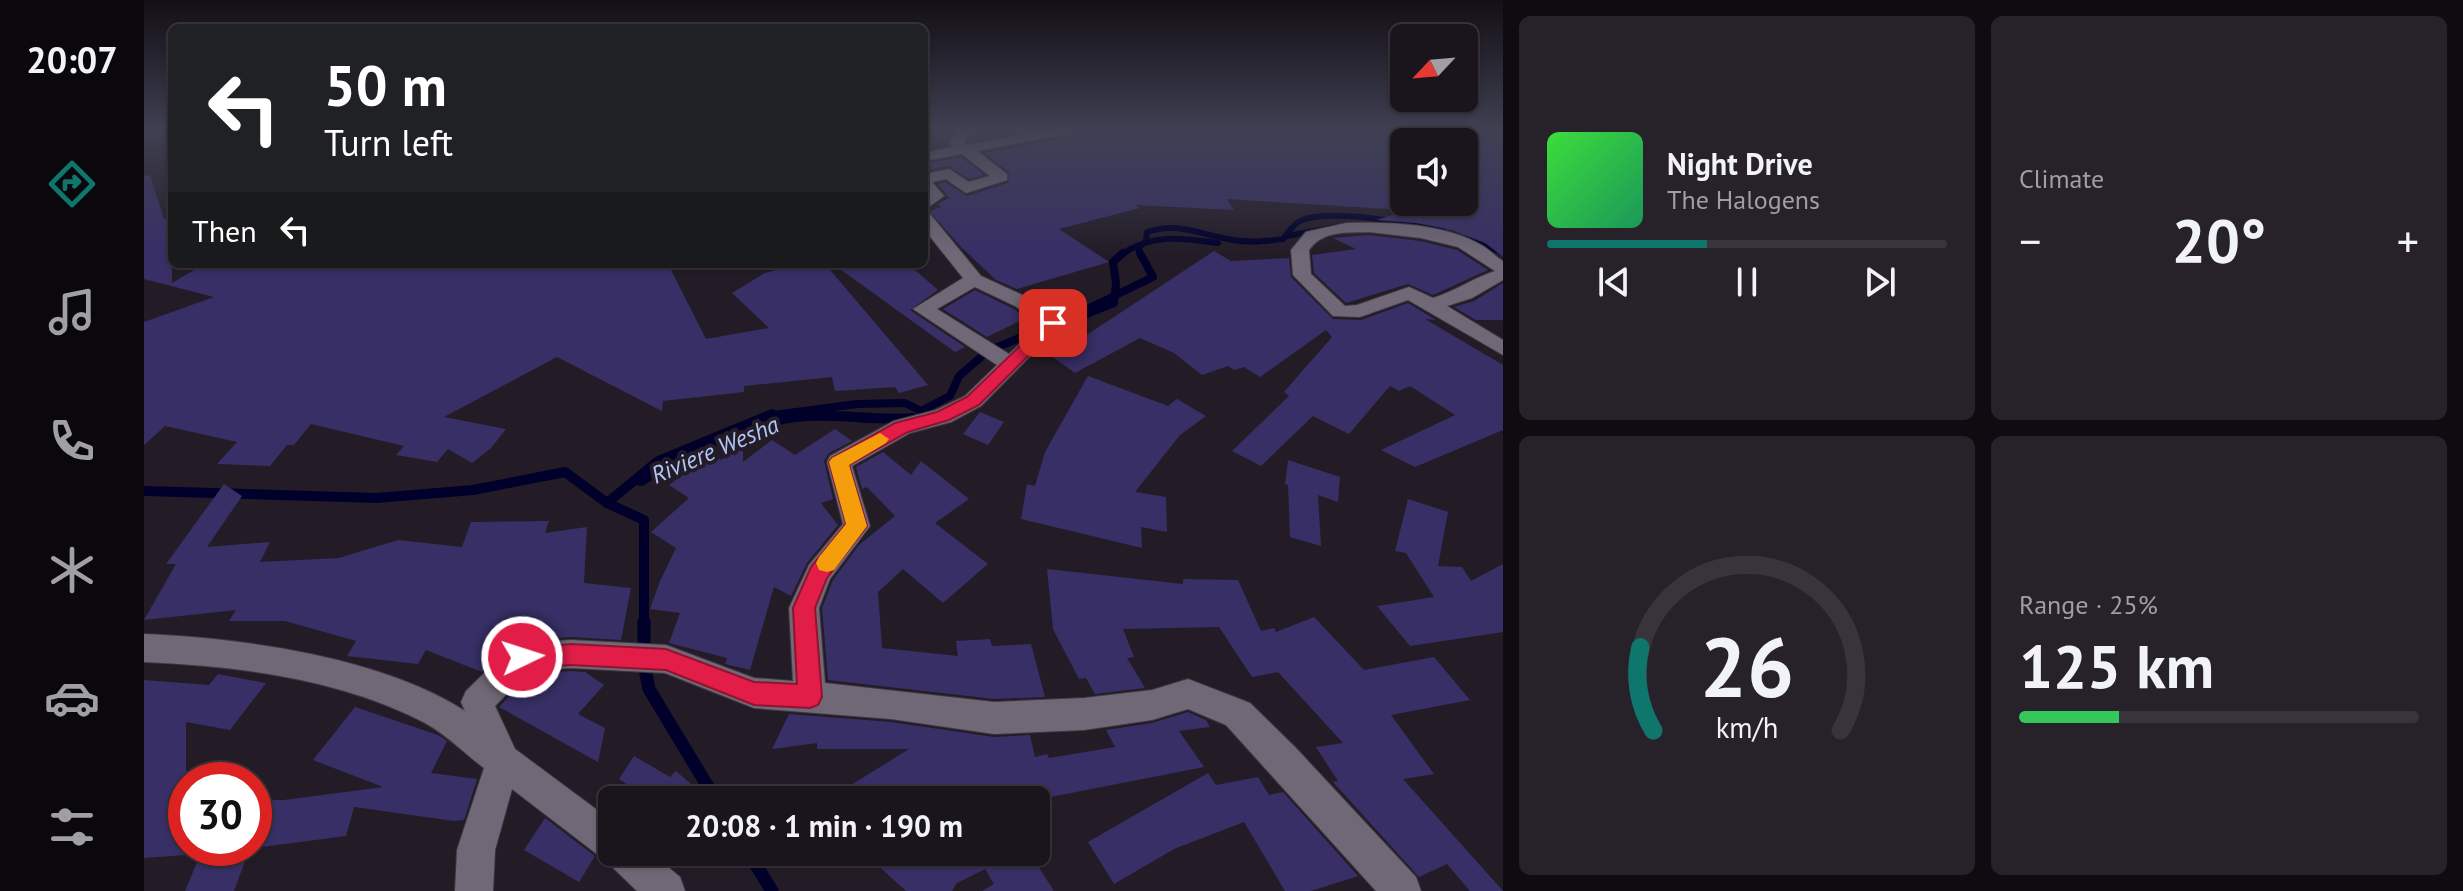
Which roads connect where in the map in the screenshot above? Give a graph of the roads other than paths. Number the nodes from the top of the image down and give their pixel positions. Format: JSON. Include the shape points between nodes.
{"nodes":[{"id":1,"x":994,"y":172,"type":"edge"},
{"id":2,"x":928,"y":180,"type":"edge"},
{"id":3,"x":928,"y":186,"type":"edge"},
{"id":4,"x":928,"y":202,"type":"edge"},
{"id":5,"x":928,"y":223,"type":"edge"},
{"id":6,"x":1503,"y":267,"type":"edge"},
{"id":7,"x":1503,"y":274,"type":"edge"},
{"id":8,"x":974,"y":280,"type":"junction"},
{"id":9,"x":1433,"y":304,"type":"junction"},
{"id":10,"x":1503,"y":349,"type":"edge"},
{"id":11,"x":1010,"y":364,"type":"junction"},
{"id":12,"x":144,"y":648,"type":"edge"},
{"id":13,"x":810,"y":697,"type":"junction"},
{"id":14,"x":503,"y":761,"type":"junction"},
{"id":15,"x":598,"y":832,"type":"edge"},
{"id":16,"x":637,"y":866,"type":"edge"},
{"id":17,"x":474,"y":891,"type":"edge"},
{"id":18,"x":666,"y":891,"type":"edge"},
{"id":19,"x":1402,"y":891,"type":"edge"}],
"edges":[{"from":1,"to":2,"type":"street","via":[[1002,177],[966,188],[949,174]]},
{"from":3,"to":4,"type":"street","via":[[936,196]]},
{"from":5,"to":8,"type":"street"},
{"from":6,"to":9,"type":"street","via":[[1478,250],[1415,232],[1372,227],[1337,227],[1312,236],[1300,250],[1302,275],[1340,312],[1360,311],[1409,293]]},
{"from":7,"to":9,"type":"street"},
{"from":8,"to":11,"type":"street","via":[[1053,323]]},
{"from":8,"to":11,"type":"street","via":[[923,309]]},
{"from":9,"to":10,"type":"street"},
{"from":11,"to":13,"type":"street","via":[[973,401],[902,427],[839,462],[857,526],[819,573],[804,608]]},
{"from":12,"to":14,"type":"street","via":[[273,663],[369,685],[438,713]]},
{"from":13,"to":14,"type":"street","via":[[754,693],[666,659],[522,657],[477,702]]},
{"from":13,"to":19,"type":"street","via":[[994,718],[1084,714],[1152,705],[1188,694],[1238,714]]},
{"from":14,"to":15,"type":"street"},
{"from":14,"to":17,"type":"street","via":[[476,850]]},
{"from":16,"to":18,"type":"street"}]}
